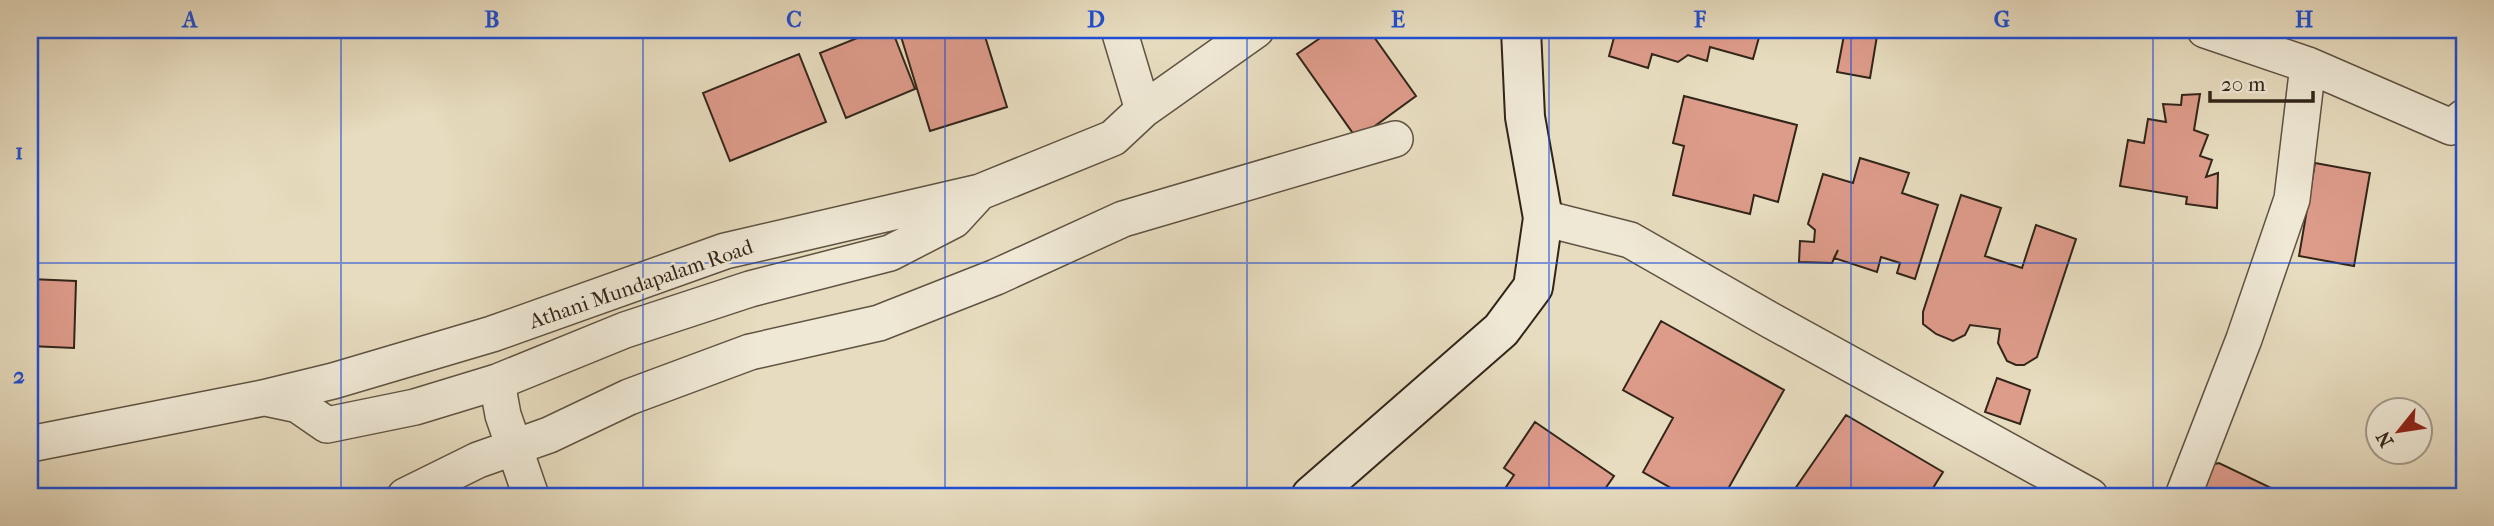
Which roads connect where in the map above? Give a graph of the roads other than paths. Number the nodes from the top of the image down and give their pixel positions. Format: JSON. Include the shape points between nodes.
{"nodes":[{"id":1,"x":1119,"y":30,"type":"edge"},
{"id":2,"x":1256,"y":30,"type":"edge"},
{"id":3,"x":1521,"y":30,"type":"edge"},
{"id":4,"x":2205,"y":30,"type":"edge"},
{"id":5,"x":2308,"y":65,"type":"junction"},
{"id":6,"x":1143,"y":110,"type":"junction"},
{"id":7,"x":2464,"y":117,"type":"edge"},
{"id":8,"x":1395,"y":139,"type":"dead end"},
{"id":9,"x":980,"y":192,"type":"junction"},
{"id":10,"x":1543,"y":218,"type":"junction"},
{"id":11,"x":498,"y":382,"type":"junction"},
{"id":12,"x":263,"y":398,"type":"junction"},
{"id":13,"x":30,"y":444,"type":"edge"},
{"id":14,"x":513,"y":448,"type":"junction"},
{"id":15,"x":405,"y":496,"type":"edge"},
{"id":16,"x":531,"y":496,"type":"edge"},
{"id":17,"x":1311,"y":496,"type":"edge"},
{"id":18,"x":2090,"y":496,"type":"edge"},
{"id":19,"x":2183,"y":496,"type":"edge"}],
"edges":[{"from":1,"to":6,"type":"street"},
{"from":2,"to":6,"type":"street","name":"Athani Mundapalam Road"},
{"from":3,"to":10,"type":"street","via":[[1525,117]]},
{"from":4,"to":5,"type":"street"},
{"from":5,"to":7,"type":"street","via":[[2451,127]]},
{"from":5,"to":19,"type":"street","via":[[2292,199],[2244,340]]},
{"from":6,"to":9,"type":"street","name":"Athani Mundapalam Road","via":[[1113,138]]},
{"from":8,"to":14,"type":"street","via":[[1124,219],[879,323],[750,352],[629,397]]},
{"from":9,"to":11,"type":"street","via":[[954,220],[890,253],[750,289],[625,330]]},
{"from":9,"to":12,"type":"street","name":"Athani Mundapalam Road","via":[[726,251],[492,334]]},
{"from":10,"to":17,"type":"street","via":[[1533,287],[1501,330]]},
{"from":10,"to":18,"type":"street","via":[[1630,240]]},
{"from":11,"to":12,"type":"street","via":[[415,407],[327,425],[298,405]]},
{"from":11,"to":14,"type":"street"},
{"from":12,"to":13,"type":"street","name":"Athani Mundapalam Road"},
{"from":14,"to":15,"type":"street"},
{"from":14,"to":16,"type":"street"}]}
